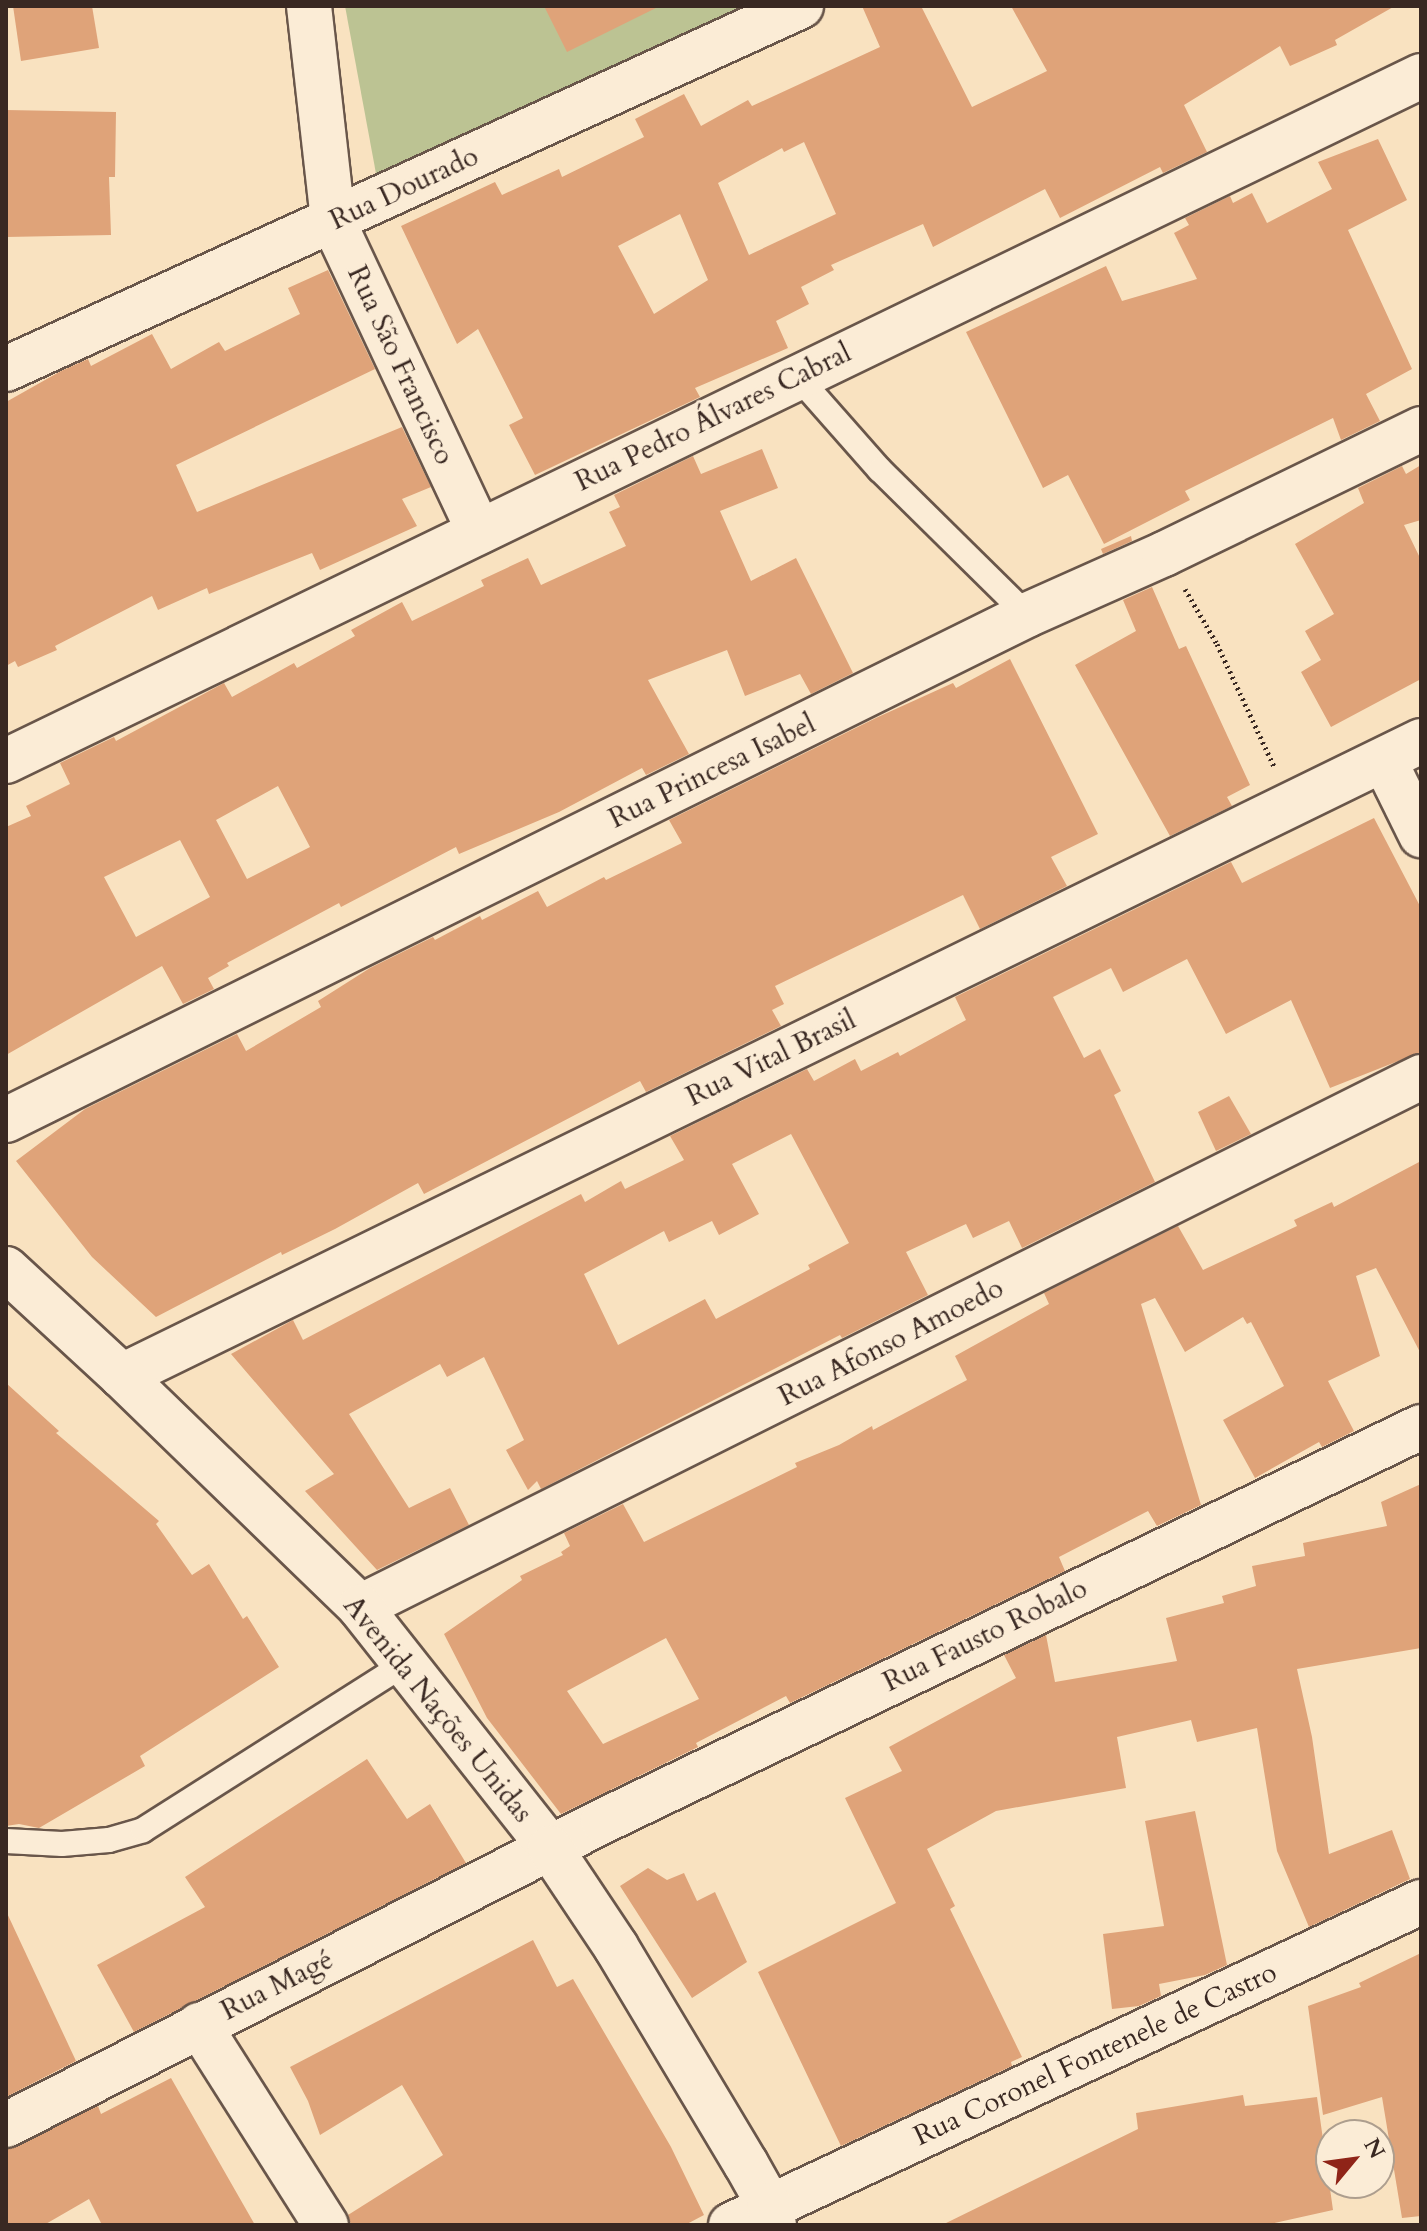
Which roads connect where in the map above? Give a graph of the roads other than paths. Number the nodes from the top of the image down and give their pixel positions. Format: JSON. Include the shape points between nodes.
{"nodes":[{"id":1,"x":309,"y":6,"type":"edge"},
{"id":2,"x":801,"y":6,"type":"edge"},
{"id":3,"x":1421,"y":76,"type":"edge"},
{"id":4,"x":333,"y":221,"type":"junction"},
{"id":5,"x":6,"y":369,"type":"edge"},
{"id":6,"x":797,"y":376,"type":"junction"},
{"id":7,"x":1421,"y":429,"type":"edge"},
{"id":8,"x":479,"y":531,"type":"junction"},
{"id":9,"x":1027,"y":615,"type":"junction"},
{"id":10,"x":1403,"y":750,"type":"edge"},
{"id":11,"x":6,"y":761,"type":"edge"},
{"id":12,"x":1421,"y":835,"type":"edge"},
{"id":13,"x":1421,"y":1077,"type":"edge"},
{"id":14,"x":6,"y":1120,"type":"edge"},
{"id":15,"x":6,"y":1269,"type":"edge"},
{"id":16,"x":122,"y":1376,"type":"junction"},
{"id":17,"x":1421,"y":1427,"type":"edge"},
{"id":18,"x":360,"y":1607,"type":"junction"},
{"id":19,"x":405,"y":1664,"type":"junction"},
{"id":20,"x":6,"y":1841,"type":"edge"},
{"id":21,"x":550,"y":1848,"type":"junction"},
{"id":22,"x":1421,"y":1902,"type":"edge"},
{"id":23,"x":199,"y":2025,"type":"junction"},
{"id":24,"x":6,"y":2125,"type":"edge"},
{"id":25,"x":758,"y":2218,"type":"edge"},
{"id":26,"x":326,"y":2225,"type":"edge"}],
"edges":[{"from":1,"to":4,"type":"street","name":"Rua São Francisco"},
{"from":2,"to":4,"type":"street","name":"Rua Dourado"},
{"from":3,"to":6,"type":"street","name":"Rua Pedro Álvares Cabral"},
{"from":4,"to":5,"type":"street","name":"Rua Dourado"},
{"from":4,"to":8,"type":"street","name":"Rua São Francisco"},
{"from":6,"to":8,"type":"street","name":"Rua Pedro Álvares Cabral"},
{"from":6,"to":9,"type":"lane","via":[[880,470]]},
{"from":7,"to":9,"type":"street","name":"Rua Princesa Isabel"},
{"from":8,"to":11,"type":"street","name":"Rua Pedro Álvares Cabral"},
{"from":9,"to":14,"type":"street","name":"Rua Princesa Isabel"},
{"from":10,"to":12,"type":"street"},
{"from":10,"to":16,"type":"street","name":"Rua Vital Brasil"},
{"from":13,"to":18,"type":"street","name":"Rua Afonso Amoedo"},
{"from":15,"to":16,"type":"street","name":"Avenida Nações Unidas"},
{"from":16,"to":18,"type":"street","name":"Avenida Nações Unidas"},
{"from":17,"to":21,"type":"street","name":"Rua Fausto Robalo"},
{"from":18,"to":19,"type":"street","name":"Avenida Nações Unidas"},
{"from":19,"to":20,"type":"lane","via":[[143,1830],[109,1840],[62,1844]]},
{"from":19,"to":21,"type":"street","name":"Avenida Nações Unidas"},
{"from":21,"to":23,"type":"street","name":"Rua Magé"},
{"from":21,"to":25,"type":"street","name":"Avenida Nações Unidas","via":[[616,1947]]},
{"from":22,"to":25,"type":"street","name":"Rua Coronel Fontenele de Castro"},
{"from":23,"to":24,"type":"street","name":"Rua Magé"},
{"from":23,"to":26,"type":"street"}]}
